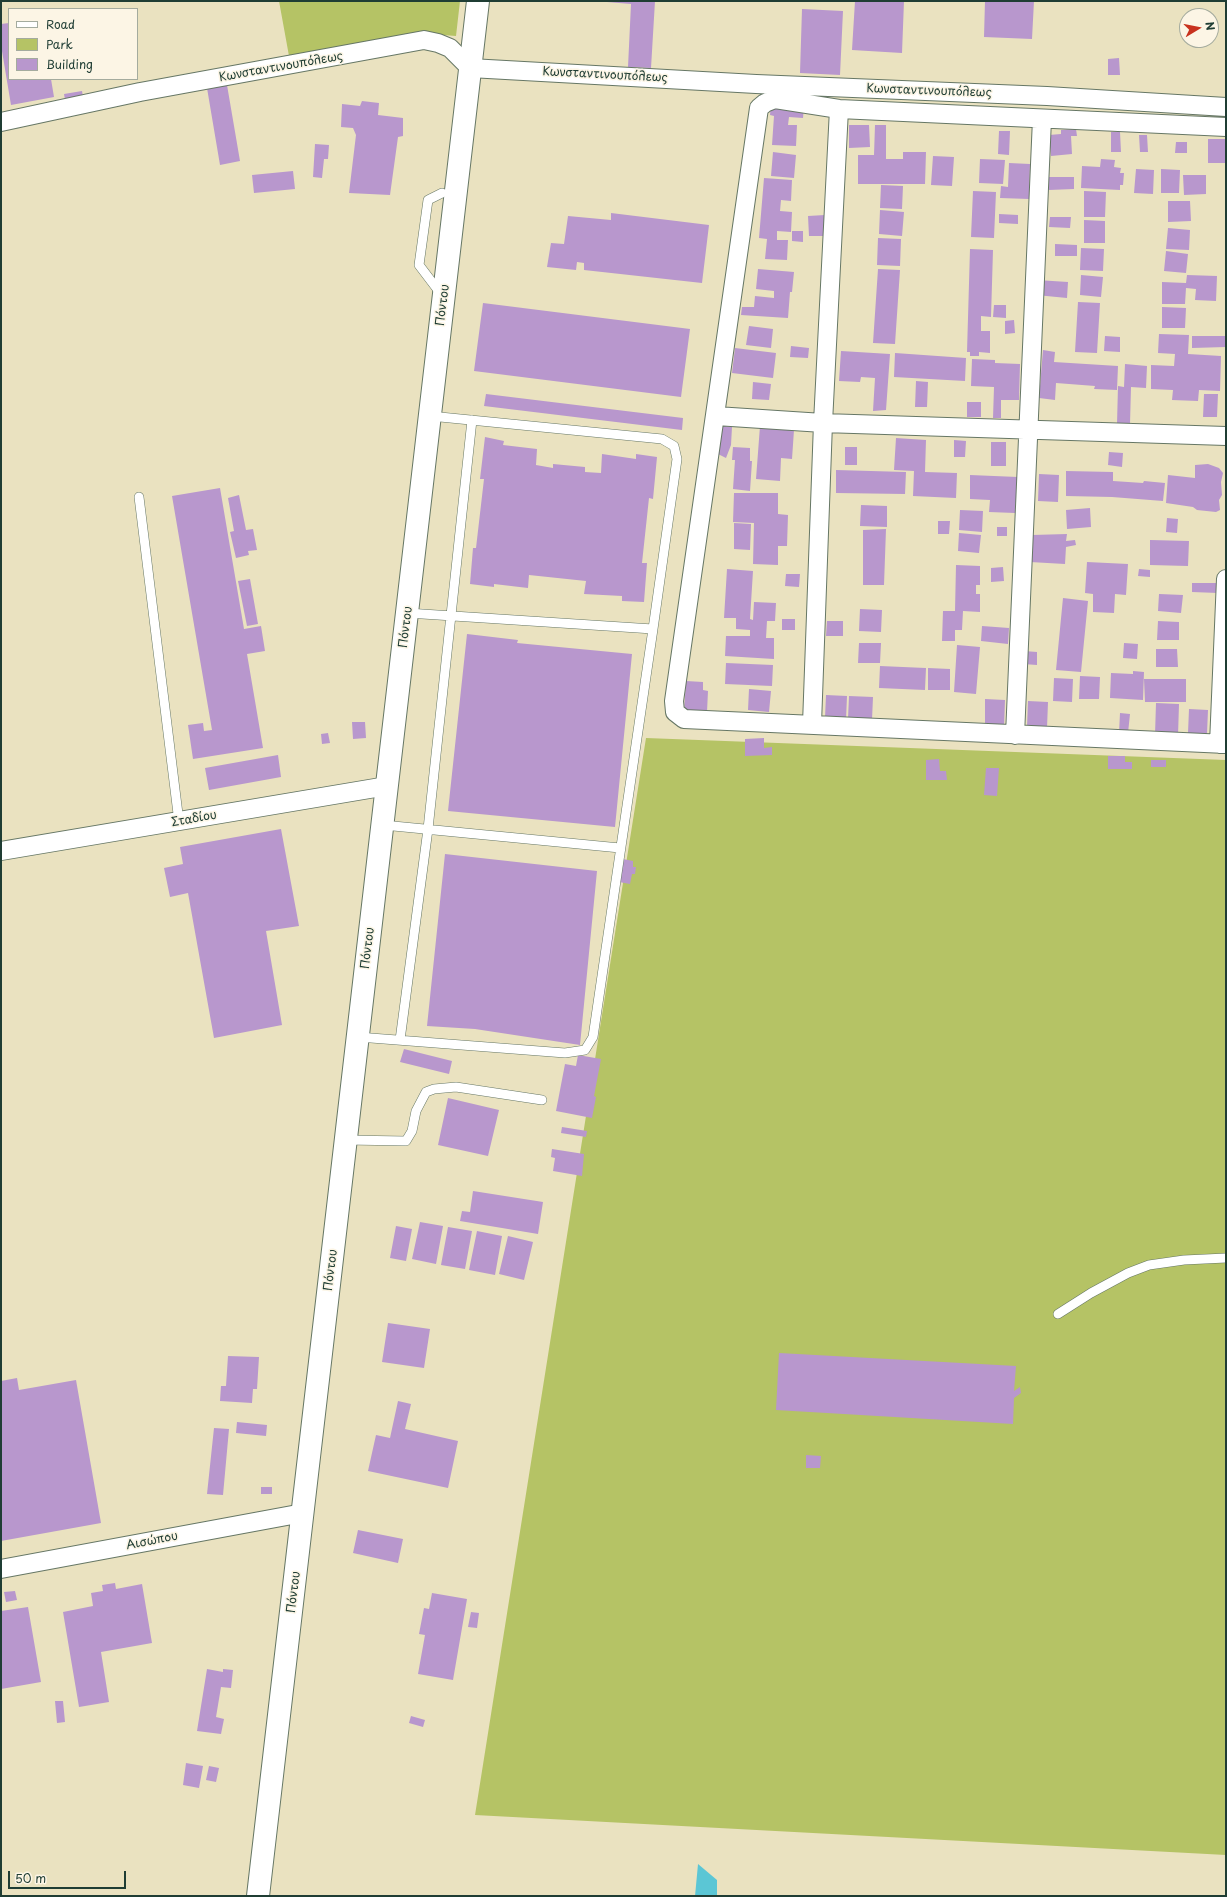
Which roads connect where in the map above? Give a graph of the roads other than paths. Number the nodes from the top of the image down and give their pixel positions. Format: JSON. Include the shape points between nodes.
{"nodes":[{"id":1,"x":478,"y":1,"type":"edge"},
{"id":2,"x":470,"y":68,"type":"junction"},
{"id":3,"x":1226,"y":107,"type":"edge"},
{"id":4,"x":839,"y":109,"type":"junction"},
{"id":5,"x":1042,"y":119,"type":"junction"},
{"id":6,"x":1,"y":122,"type":"edge"},
{"id":7,"x":1226,"y":127,"type":"edge"},
{"id":8,"x":442,"y":193,"type":"dead end"},
{"id":9,"x":444,"y":298,"type":"junction"},
{"id":10,"x":430,"y":416,"type":"junction"},
{"id":11,"x":716,"y":416,"type":"junction"},
{"id":12,"x":472,"y":420,"type":"junction"},
{"id":13,"x":823,"y":423,"type":"junction"},
{"id":14,"x":1028,"y":430,"type":"junction"},
{"id":15,"x":1226,"y":436,"type":"edge"},
{"id":16,"x":139,"y":497,"type":"dead end"},
{"id":17,"x":1226,"y":579,"type":"edge"},
{"id":18,"x":407,"y":613,"type":"junction"},
{"id":19,"x":451,"y":616,"type":"junction"},
{"id":20,"x":653,"y":629,"type":"junction"},
{"id":21,"x":812,"y":724,"type":"junction"},
{"id":22,"x":1015,"y":734,"type":"junction"},
{"id":23,"x":1222,"y":744,"type":"edge"},
{"id":24,"x":387,"y":786,"type":"junction"},
{"id":25,"x":178,"y":822,"type":"junction"},
{"id":26,"x":383,"y":825,"type":"junction"},
{"id":27,"x":428,"y":830,"type":"junction"},
{"id":28,"x":620,"y":848,"type":"junction"},
{"id":29,"x":1,"y":851,"type":"edge"},
{"id":30,"x":358,"y":1037,"type":"junction"},
{"id":31,"x":400,"y":1040,"type":"junction"},
{"id":32,"x":542,"y":1100,"type":"dead end"},
{"id":33,"x":346,"y":1140,"type":"junction"},
{"id":34,"x":1226,"y":1258,"type":"edge"},
{"id":35,"x":1058,"y":1314,"type":"dead end"},
{"id":36,"x":303,"y":1513,"type":"junction"},
{"id":37,"x":1,"y":1569,"type":"edge"},
{"id":38,"x":258,"y":1896,"type":"edge"}],
"edges":[{"from":1,"to":2,"type":"street","name":"Πόντου"},
{"from":2,"to":3,"type":"street","name":"Κωνσταντινουπόλεως"},
{"from":2,"to":6,"type":"street","name":"Κωνσταντινουπόλεως","via":[[450,48],[424,40],[140,92]]},
{"from":2,"to":9,"type":"street","name":"Πόντου"},
{"from":4,"to":5,"type":"street"},
{"from":4,"to":11,"type":"street","via":[[775,98],[759,108]]},
{"from":4,"to":13,"type":"street"},
{"from":5,"to":7,"type":"street"},
{"from":5,"to":14,"type":"street"},
{"from":8,"to":9,"type":"lane","via":[[428,200],[419,265]]},
{"from":9,"to":10,"type":"street","name":"Πόντου"},
{"from":10,"to":12,"type":"lane"},
{"from":10,"to":18,"type":"street","name":"Πόντου"},
{"from":11,"to":13,"type":"street"},
{"from":11,"to":21,"type":"street","via":[[674,701],[675,712],[684,719]]},
{"from":12,"to":19,"type":"lane"},
{"from":12,"to":20,"type":"lane","via":[[662,439],[674,446],[677,459]]},
{"from":13,"to":14,"type":"street"},
{"from":13,"to":21,"type":"street"},
{"from":14,"to":15,"type":"street"},
{"from":14,"to":22,"type":"street"},
{"from":16,"to":25,"type":"lane"},
{"from":17,"to":23,"type":"street"},
{"from":18,"to":19,"type":"lane"},
{"from":18,"to":24,"type":"street","name":"Πόντου"},
{"from":19,"to":20,"type":"lane"},
{"from":19,"to":27,"type":"lane"},
{"from":20,"to":28,"type":"lane"},
{"from":21,"to":22,"type":"street"},
{"from":22,"to":23,"type":"street"},
{"from":24,"to":25,"type":"street","name":"Σταδίου"},
{"from":24,"to":26,"type":"street","name":"Πόντου"},
{"from":25,"to":29,"type":"street","name":"Σταδίου"},
{"from":26,"to":27,"type":"lane"},
{"from":26,"to":30,"type":"street","name":"Πόντου"},
{"from":27,"to":28,"type":"lane"},
{"from":27,"to":31,"type":"lane"},
{"from":28,"to":31,"type":"lane","via":[[593,1037],[585,1050],[565,1053]]},
{"from":30,"to":31,"type":"lane"},
{"from":30,"to":33,"type":"street","name":"Πόντου"},
{"from":32,"to":33,"type":"lane","via":[[456,1087],[434,1089],[426,1092],[416,1111],[412,1131],[406,1141]]},
{"from":33,"to":36,"type":"street","name":"Πόντου"},
{"from":34,"to":35,"type":"lane","via":[[1150,1265],[1128,1273]]},
{"from":36,"to":37,"type":"street","name":"Αισώπου"},
{"from":36,"to":38,"type":"street","name":"Πόντου"}]}
